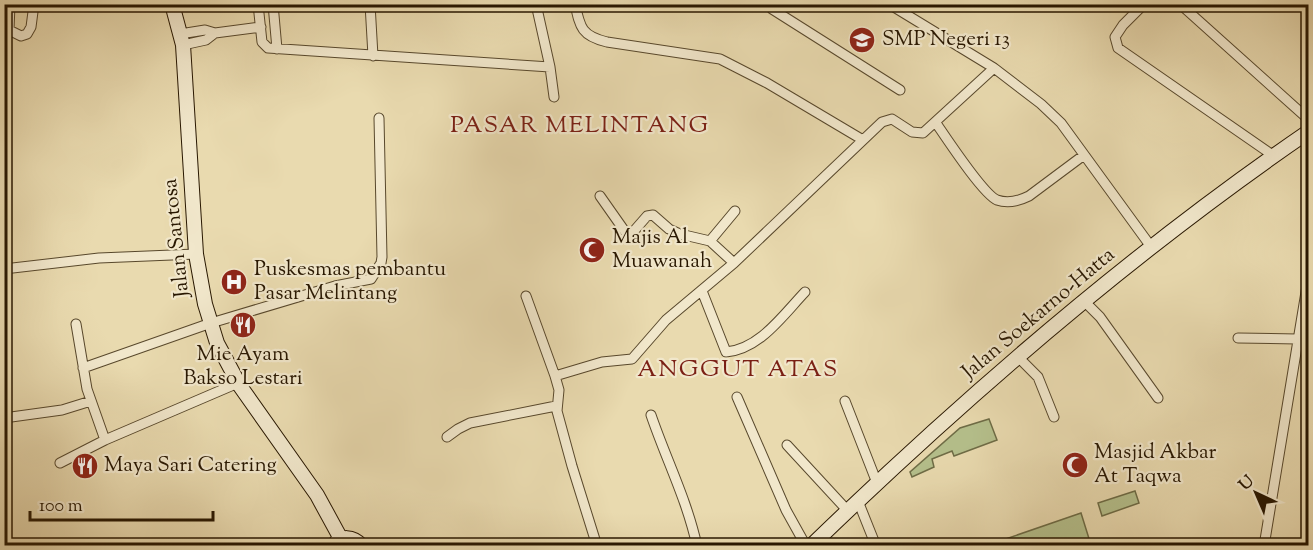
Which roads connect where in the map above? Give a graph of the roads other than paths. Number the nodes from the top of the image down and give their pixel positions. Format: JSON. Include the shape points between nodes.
{"nodes":[{"id":1,"x":10,"y":4,"type":"edge"},
{"id":2,"x":34,"y":4,"type":"edge"},
{"id":3,"x":172,"y":4,"type":"edge"},
{"id":4,"x":258,"y":4,"type":"edge"},
{"id":5,"x":273,"y":4,"type":"edge"},
{"id":6,"x":370,"y":4,"type":"edge"},
{"id":7,"x":536,"y":4,"type":"edge"},
{"id":8,"x":575,"y":4,"type":"edge"},
{"id":9,"x":768,"y":4,"type":"edge"},
{"id":10,"x":889,"y":4,"type":"edge"},
{"id":11,"x":1144,"y":4,"type":"edge"},
{"id":12,"x":1180,"y":4,"type":"edge"},
{"id":13,"x":261,"y":27,"type":"junction"},
{"id":14,"x":181,"y":40,"type":"junction"},
{"id":15,"x":277,"y":49,"type":"junction"},
{"id":16,"x":373,"y":56,"type":"junction"},
{"id":17,"x":550,"y":67,"type":"junction"},
{"id":18,"x":994,"y":69,"type":"junction"},
{"id":19,"x":900,"y":90,"type":"dead end"},
{"id":20,"x":554,"y":97,"type":"dead end"},
{"id":21,"x":379,"y":118,"type":"dead end"},
{"id":22,"x":1308,"y":119,"type":"edge"},
{"id":23,"x":936,"y":123,"type":"junction"},
{"id":24,"x":1308,"y":132,"type":"edge"},
{"id":25,"x":863,"y":140,"type":"junction"},
{"id":26,"x":1084,"y":154,"type":"junction"},
{"id":27,"x":1274,"y":156,"type":"junction"},
{"id":28,"x":600,"y":196,"type":"dead end"},
{"id":29,"x":735,"y":211,"type":"dead end"},
{"id":30,"x":710,"y":241,"type":"junction"},
{"id":31,"x":1152,"y":248,"type":"junction"},
{"id":32,"x":196,"y":254,"type":"junction"},
{"id":33,"x":734,"y":263,"type":"junction"},
{"id":34,"x":4,"y":269,"type":"edge"},
{"id":35,"x":1308,"y":280,"type":"edge"},
{"id":36,"x":702,"y":291,"type":"junction"},
{"id":37,"x":805,"y":292,"type":"dead end"},
{"id":38,"x":526,"y":296,"type":"dead end"},
{"id":39,"x":1084,"y":301,"type":"junction"},
{"id":40,"x":211,"y":323,"type":"junction"},
{"id":41,"x":76,"y":324,"type":"dead end"},
{"id":42,"x":1238,"y":338,"type":"dead end"},
{"id":43,"x":1297,"y":339,"type":"junction"},
{"id":44,"x":1018,"y":357,"type":"junction"},
{"id":45,"x":83,"y":368,"type":"junction"},
{"id":46,"x":555,"y":376,"type":"junction"},
{"id":47,"x":238,"y":383,"type":"junction"},
{"id":48,"x":737,"y":397,"type":"dead end"},
{"id":49,"x":1158,"y":398,"type":"dead end"},
{"id":50,"x":845,"y":400,"type":"dead end"},
{"id":51,"x":91,"y":401,"type":"junction"},
{"id":52,"x":556,"y":406,"type":"junction"},
{"id":53,"x":651,"y":415,"type":"dead end"},
{"id":54,"x":1054,"y":417,"type":"dead end"},
{"id":55,"x":4,"y":418,"type":"edge"},
{"id":56,"x":447,"y":437,"type":"dead end"},
{"id":57,"x":105,"y":440,"type":"junction"},
{"id":58,"x":787,"y":445,"type":"dead end"},
{"id":59,"x":60,"y":463,"type":"dead end"},
{"id":60,"x":877,"y":483,"type":"junction"},
{"id":61,"x":853,"y":506,"type":"junction"},
{"id":62,"x":337,"y":542,"type":"edge"},
{"id":63,"x":362,"y":546,"type":"edge"},
{"id":64,"x":597,"y":546,"type":"edge"},
{"id":65,"x":698,"y":546,"type":"edge"},
{"id":66,"x":806,"y":546,"type":"edge"},
{"id":67,"x":811,"y":546,"type":"edge"},
{"id":68,"x":876,"y":546,"type":"edge"},
{"id":69,"x":1264,"y":546,"type":"edge"}],
"edges":[{"from":1,"to":2,"type":"street","via":[[9,30],[21,36],[31,27]]},
{"from":3,"to":14,"type":"main road","name":"Jalan Santosa"},
{"from":4,"to":13,"type":"street"},
{"from":5,"to":15,"type":"street"},
{"from":6,"to":16,"type":"street"},
{"from":7,"to":17,"type":"street"},
{"from":8,"to":25,"type":"street","via":[[580,26],[597,40],[726,62]]},
{"from":9,"to":19,"type":"street"},
{"from":10,"to":18,"type":"street"},
{"from":11,"to":27,"type":"street","via":[[1119,30],[1115,38],[1118,48]]},
{"from":12,"to":22,"type":"street"},
{"from":13,"to":14,"type":"street","via":[[214,33],[206,40]]},
{"from":13,"to":15,"type":"street","via":[[263,44]]},
{"from":14,"to":32,"type":"main road","name":"Jalan Santosa"},
{"from":15,"to":16,"type":"street"},
{"from":16,"to":17,"type":"street"},
{"from":17,"to":20,"type":"street"},
{"from":18,"to":23,"type":"street"},
{"from":18,"to":26,"type":"street","via":[[1047,109]]},
{"from":21,"to":40,"type":"street","via":[[382,257],[371,279]]},
{"from":23,"to":25,"type":"street","via":[[919,134],[889,118]]},
{"from":23,"to":26,"type":"street","via":[[990,196],[1007,202],[1029,196]]},
{"from":24,"to":27,"type":"main road","name":"Jalan Soekarno-Hatta"},
{"from":25,"to":33,"type":"street"},
{"from":26,"to":31,"type":"street"},
{"from":27,"to":31,"type":"main road","name":"Jalan Soekarno-Hatta"},
{"from":28,"to":30,"type":"street","via":[[626,233],[633,232],[647,216],[653,215],[669,229]]},
{"from":29,"to":30,"type":"street"},
{"from":30,"to":33,"type":"street"},
{"from":31,"to":39,"type":"main road","name":"Jalan Soekarno-Hatta"},
{"from":32,"to":34,"type":"street","via":[[99,258]]},
{"from":32,"to":40,"type":"main road","name":"Jalan Santosa"},
{"from":33,"to":36,"type":"street"},
{"from":35,"to":43,"type":"street"},
{"from":36,"to":37,"type":"street","via":[[726,352],[766,334]]},
{"from":36,"to":46,"type":"street","via":[[666,320],[632,359],[602,362]]},
{"from":38,"to":46,"type":"street"},
{"from":39,"to":44,"type":"main road","name":"Jalan Soekarno-Hatta"},
{"from":39,"to":49,"type":"street","via":[[1100,317]]},
{"from":40,"to":45,"type":"street"},
{"from":40,"to":47,"type":"main road","name":"Jalan Santosa"},
{"from":41,"to":45,"type":"street"},
{"from":42,"to":43,"type":"street"},
{"from":43,"to":69,"type":"street"},
{"from":44,"to":54,"type":"street","via":[[1038,377]]},
{"from":44,"to":60,"type":"main road","name":"Jalan Soekarno-Hatta"},
{"from":45,"to":51,"type":"street"},
{"from":46,"to":52,"type":"street","via":[[559,390]]},
{"from":47,"to":57,"type":"street"},
{"from":47,"to":62,"type":"main road","name":"Jalan Santosa","via":[[317,495]]},
{"from":48,"to":66,"type":"street","via":[[786,510]]},
{"from":50,"to":60,"type":"street"},
{"from":51,"to":55,"type":"street","via":[[62,410]]},
{"from":51,"to":57,"type":"street"},
{"from":52,"to":56,"type":"street","via":[[470,423]]},
{"from":52,"to":64,"type":"street"},
{"from":53,"to":65,"type":"street"},
{"from":57,"to":59,"type":"street"},
{"from":58,"to":61,"type":"street"},
{"from":60,"to":61,"type":"main road","name":"Jalan Soekarno-Hatta"},
{"from":61,"to":67,"type":"main road","name":"Jalan Soekarno-Hatta"},
{"from":61,"to":68,"type":"street"},
{"from":62,"to":63,"type":"main road","via":[[349,537]]}]}
